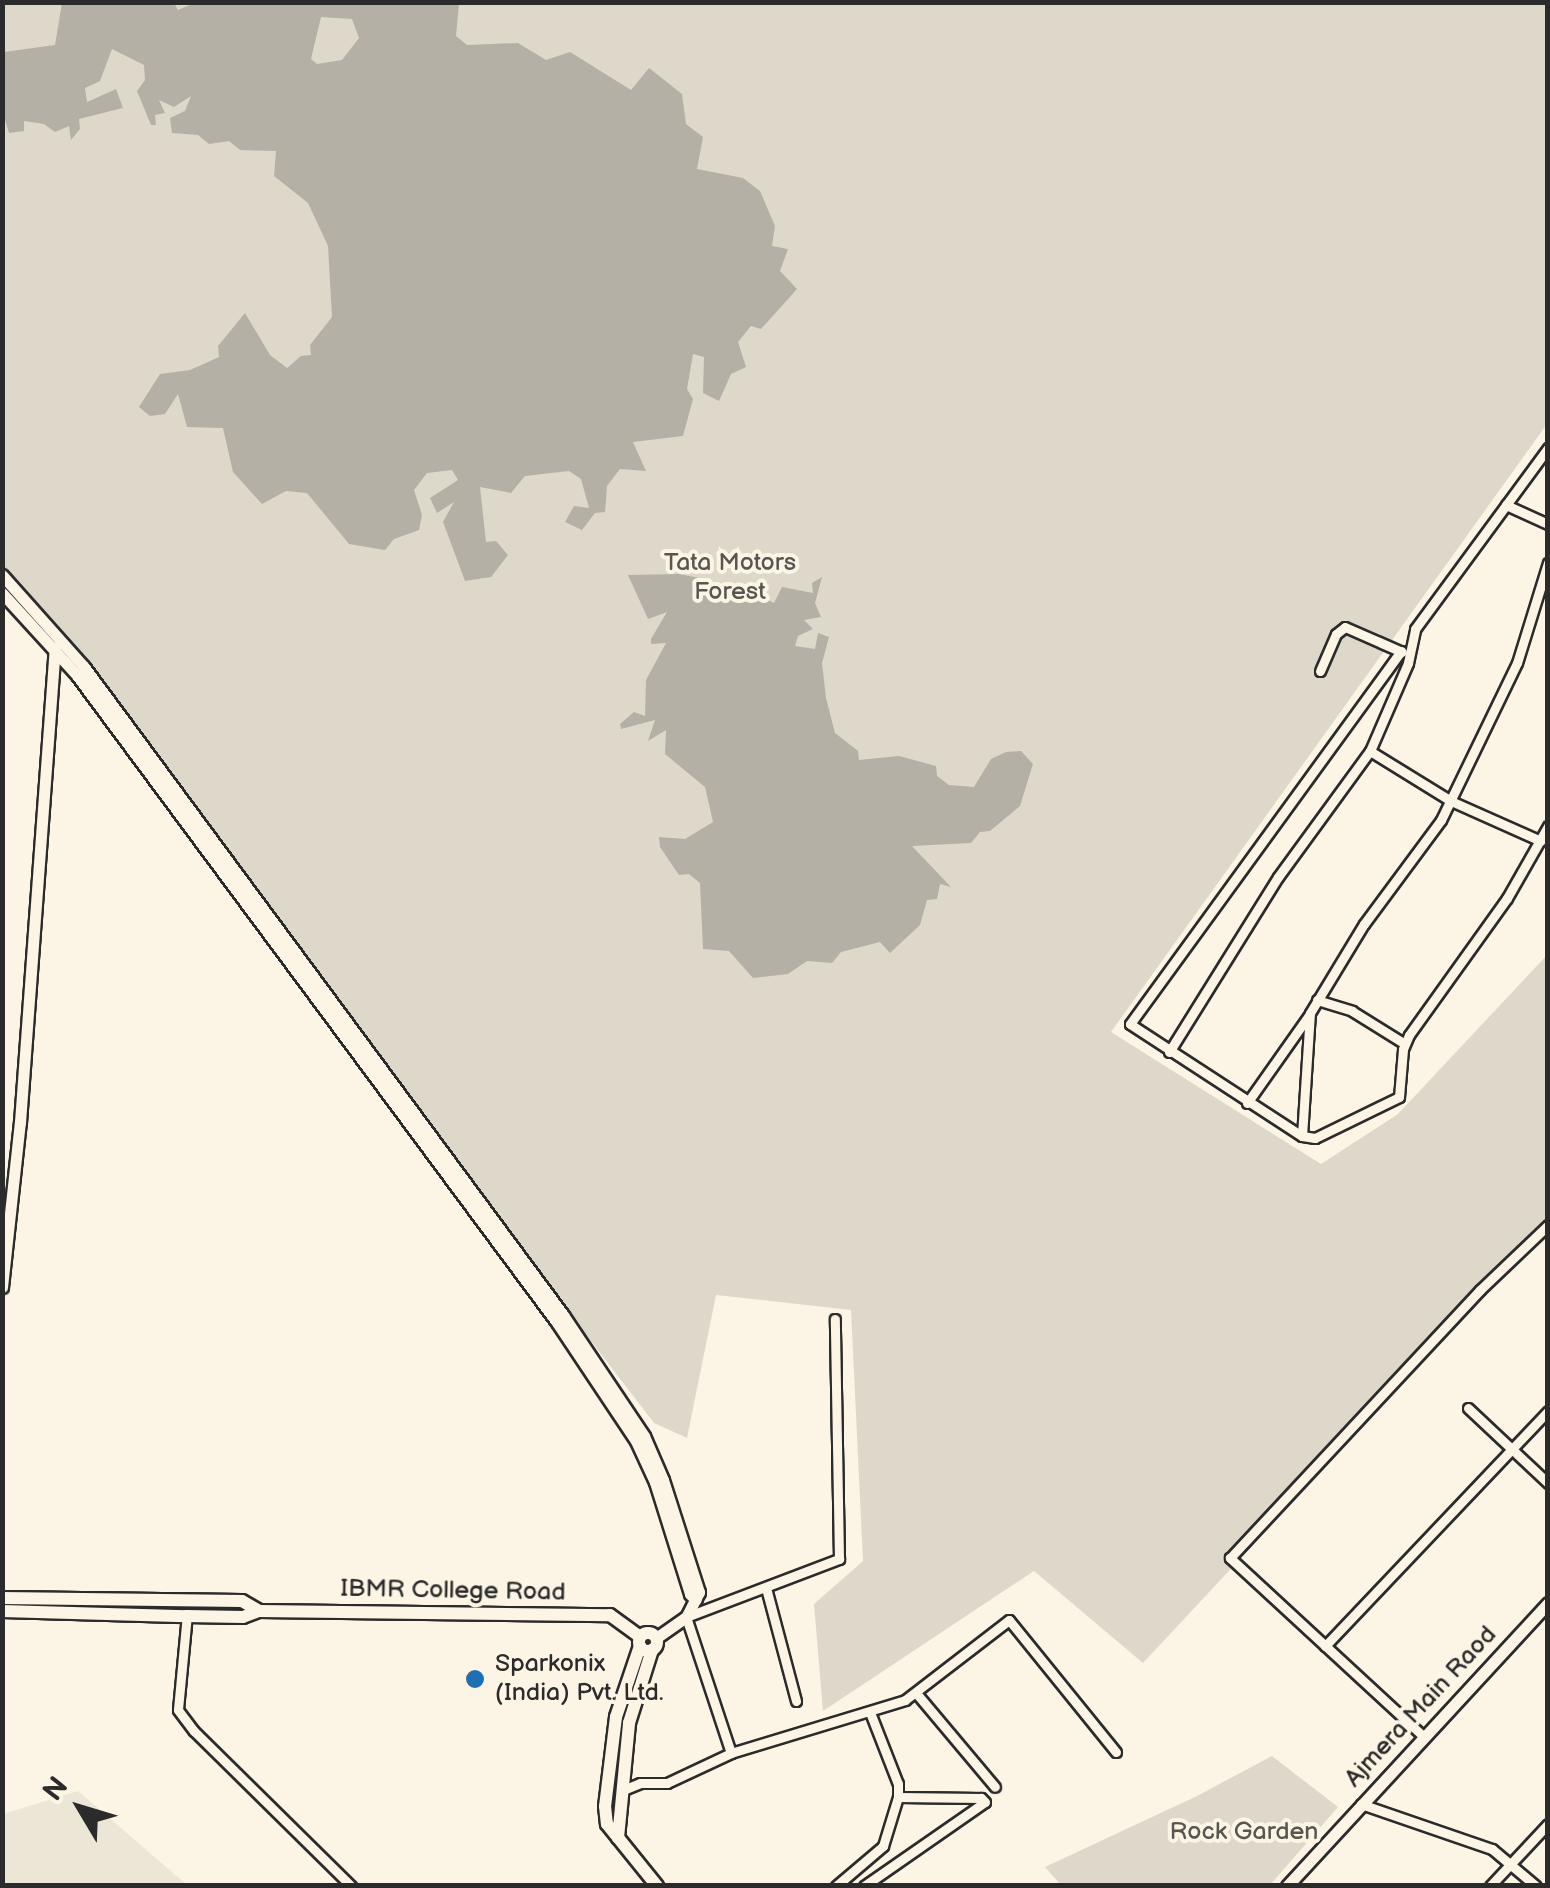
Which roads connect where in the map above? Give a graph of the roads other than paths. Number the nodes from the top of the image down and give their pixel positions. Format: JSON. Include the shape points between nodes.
{"nodes":[{"id":1,"x":1548,"y":448,"type":"edge"},
{"id":2,"x":1506,"y":505,"type":"junction"},
{"id":3,"x":1548,"y":524,"type":"edge"},
{"id":4,"x":1548,"y":563,"type":"edge"},
{"id":5,"x":2,"y":576,"type":"edge"},
{"id":6,"x":2,"y":593,"type":"edge"},
{"id":7,"x":57,"y":633,"type":"junction"},
{"id":8,"x":55,"y":648,"type":"junction"},
{"id":9,"x":1405,"y":653,"type":"junction"},
{"id":10,"x":1320,"y":671,"type":"dead end"},
{"id":11,"x":1370,"y":751,"type":"junction"},
{"id":12,"x":1450,"y":801,"type":"junction"},
{"id":13,"x":1548,"y":826,"type":"edge"},
{"id":14,"x":1543,"y":840,"type":"edge"},
{"id":15,"x":1317,"y":1000,"type":"junction"},
{"id":16,"x":1310,"y":1013,"type":"junction"},
{"id":17,"x":345,"y":1028,"type":"junction"},
{"id":18,"x":1405,"y":1044,"type":"junction"},
{"id":19,"x":1169,"y":1052,"type":"junction"},
{"id":20,"x":1248,"y":1102,"type":"junction"},
{"id":21,"x":1302,"y":1136,"type":"junction"},
{"id":22,"x":1548,"y":1225,"type":"edge"},
{"id":23,"x":2,"y":1287,"type":"edge"},
{"id":24,"x":835,"y":1319,"type":"dead end"},
{"id":25,"x":1468,"y":1408,"type":"dead end"},
{"id":26,"x":1548,"y":1411,"type":"edge"},
{"id":27,"x":1514,"y":1450,"type":"junction"},
{"id":28,"x":1548,"y":1483,"type":"edge"},
{"id":29,"x":766,"y":1588,"type":"junction"},
{"id":30,"x":2,"y":1598,"type":"edge"},
{"id":31,"x":1548,"y":1603,"type":"edge"},
{"id":32,"x":187,"y":1609,"type":"junction"},
{"id":33,"x":2,"y":1611,"type":"edge"},
{"id":34,"x":686,"y":1617,"type":"junction"},
{"id":35,"x":647,"y":1643,"type":"junction"},
{"id":36,"x":1325,"y":1646,"type":"junction"},
{"id":37,"x":918,"y":1694,"type":"junction"},
{"id":38,"x":796,"y":1700,"type":"dead end"},
{"id":39,"x":870,"y":1712,"type":"junction"},
{"id":40,"x":1423,"y":1736,"type":"junction"},
{"id":41,"x":1116,"y":1752,"type":"dead end"},
{"id":42,"x":731,"y":1753,"type":"junction"},
{"id":43,"x":995,"y":1787,"type":"dead end"},
{"id":44,"x":623,"y":1790,"type":"junction"},
{"id":45,"x":898,"y":1797,"type":"junction"},
{"id":46,"x":1361,"y":1804,"type":"junction"},
{"id":47,"x":1548,"y":1824,"type":"edge"},
{"id":48,"x":618,"y":1838,"type":"junction"},
{"id":49,"x":1512,"y":1863,"type":"junction"},
{"id":50,"x":351,"y":1886,"type":"edge"},
{"id":51,"x":656,"y":1886,"type":"edge"},
{"id":52,"x":836,"y":1886,"type":"edge"},
{"id":53,"x":864,"y":1886,"type":"edge"},
{"id":54,"x":1287,"y":1886,"type":"edge"},
{"id":55,"x":1490,"y":1886,"type":"edge"},
{"id":56,"x":1536,"y":1886,"type":"edge"}],
"edges":[{"from":1,"to":2,"type":"street"},
{"from":2,"to":3,"type":"street"},
{"from":2,"to":9,"type":"street","via":[[1415,629]]},
{"from":4,"to":12,"type":"street","via":[[1516,664]]},
{"from":5,"to":7,"type":"main road"},
{"from":6,"to":8,"type":"main road"},
{"from":7,"to":8,"type":"main road"},
{"from":7,"to":17,"type":"main road"},
{"from":8,"to":17,"type":"main road"},
{"from":8,"to":23,"type":"main road"},
{"from":9,"to":10,"type":"street","via":[[1345,628]]},
{"from":9,"to":11,"type":"street"},
{"from":9,"to":19,"type":"street","via":[[1130,1024]]},
{"from":11,"to":12,"type":"street"},
{"from":11,"to":19,"type":"street","via":[[1278,877]]},
{"from":12,"to":14,"type":"street"},
{"from":12,"to":15,"type":"street"},
{"from":13,"to":14,"type":"street"},
{"from":14,"to":18,"type":"street"},
{"from":15,"to":16,"type":"street"},
{"from":15,"to":18,"type":"street","via":[[1352,1011]]},
{"from":16,"to":20,"type":"street"},
{"from":16,"to":21,"type":"street"},
{"from":17,"to":34,"type":"main road","via":[[644,1436],[699,1592]]},
{"from":18,"to":21,"type":"street","via":[[1399,1097],[1315,1138]]},
{"from":19,"to":20,"type":"street"},
{"from":20,"to":21,"type":"street"},
{"from":22,"to":36,"type":"street","via":[[1230,1558]]},
{"from":24,"to":29,"type":"street","via":[[842,1552],[833,1564]]},
{"from":25,"to":27,"type":"street"},
{"from":26,"to":27,"type":"street"},
{"from":27,"to":28,"type":"street"},
{"from":27,"to":36,"type":"street"},
{"from":29,"to":34,"type":"street"},
{"from":29,"to":38,"type":"street"},
{"from":30,"to":32,"type":"main road","name":"IBMR College Road"},
{"from":31,"to":40,"type":"main road","name":"Ajmera Main Raod"},
{"from":32,"to":33,"type":"main road","name":"IBMR College Road"},
{"from":32,"to":35,"type":"main road","name":"IBMR College Road","via":[[242,1616],[610,1616]]},
{"from":32,"to":50,"type":"street","via":[[178,1710]]},
{"from":34,"to":35,"type":"main road"},
{"from":34,"to":42,"type":"street"},
{"from":35,"to":44,"type":"main road"},
{"from":35,"to":48,"type":"main road","via":[[616,1716],[606,1770],[607,1824]]},
{"from":36,"to":40,"type":"street"},
{"from":37,"to":39,"type":"street"},
{"from":37,"to":41,"type":"street","via":[[1009,1620]]},
{"from":37,"to":43,"type":"street"},
{"from":39,"to":42,"type":"street"},
{"from":39,"to":45,"type":"street"},
{"from":40,"to":46,"type":"main road","name":"Ajmera Main Raod"},
{"from":42,"to":44,"type":"street","via":[[667,1783]]},
{"from":44,"to":48,"type":"main road"},
{"from":45,"to":52,"type":"street","via":[[883,1846]]},
{"from":45,"to":53,"type":"street","via":[[986,1802]]},
{"from":46,"to":49,"type":"street","via":[[1472,1840]]},
{"from":46,"to":54,"type":"main road","name":"Ajmera Main Raod"},
{"from":47,"to":49,"type":"street"},
{"from":48,"to":51,"type":"main road"},
{"from":49,"to":55,"type":"street"},
{"from":49,"to":56,"type":"street"}]}
